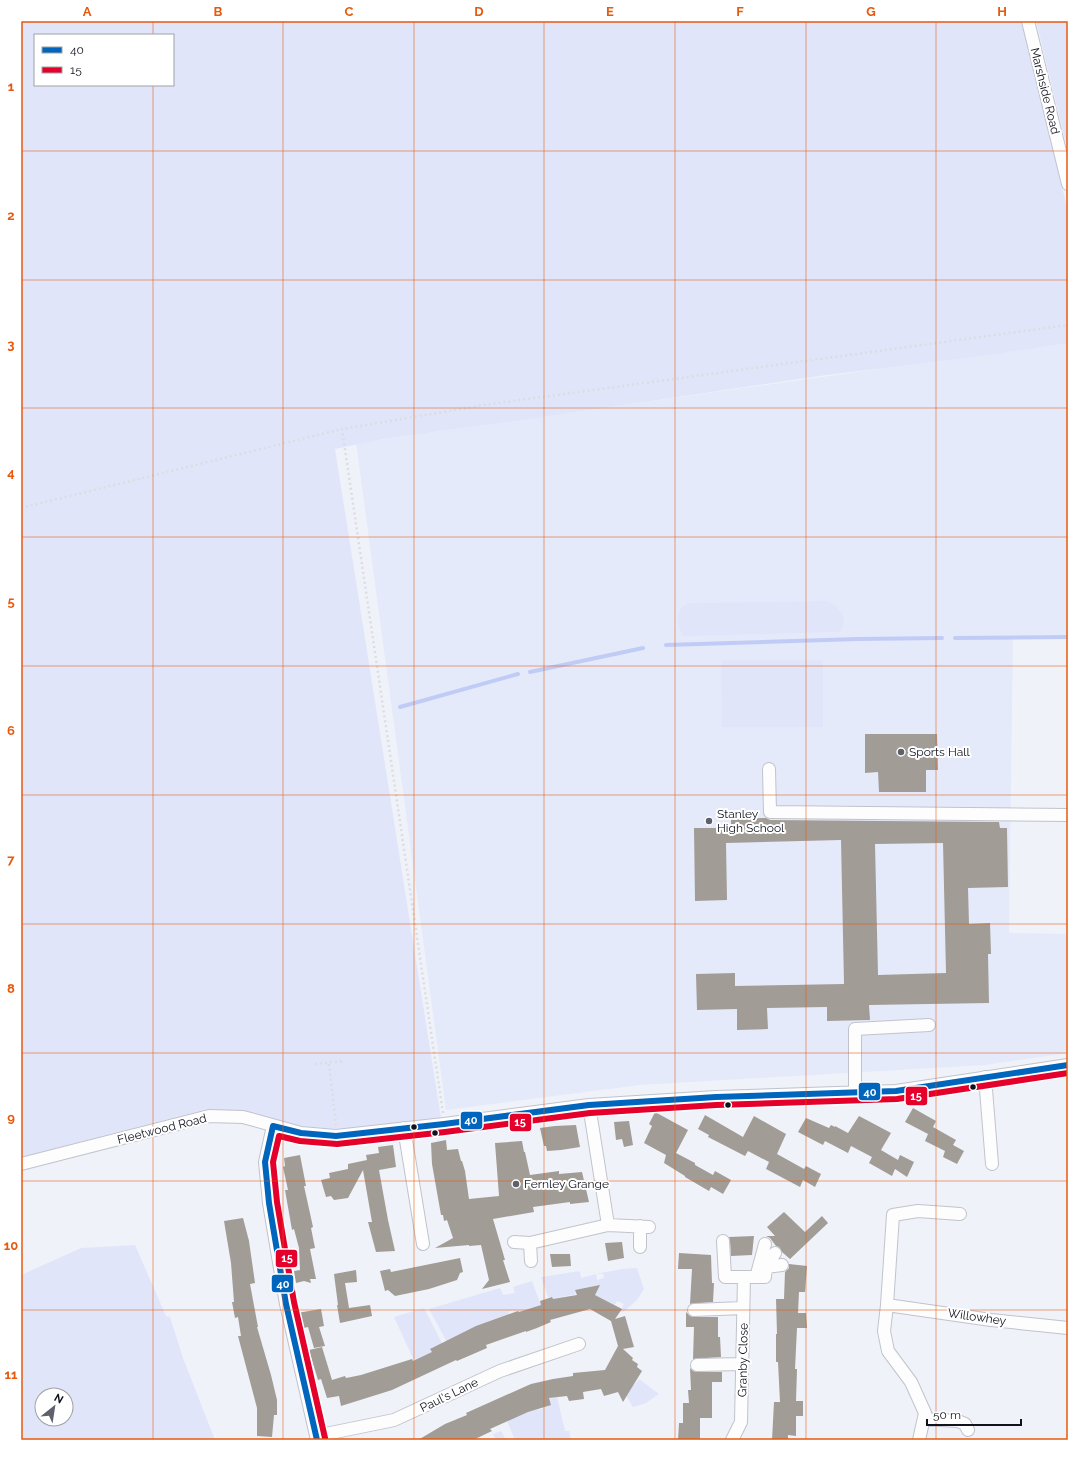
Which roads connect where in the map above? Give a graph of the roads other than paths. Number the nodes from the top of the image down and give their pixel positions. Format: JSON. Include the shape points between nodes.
{"nodes":[{"id":1,"x":1028,"y":21,"type":"edge"},
{"id":2,"x":1068,"y":184,"type":"edge"},
{"id":3,"x":769,"y":769,"type":"dead end"},
{"id":4,"x":1068,"y":815,"type":"edge"},
{"id":5,"x":929,"y":1025,"type":"dead end"},
{"id":6,"x":1068,"y":1065,"type":"edge"},
{"id":7,"x":985,"y":1077,"type":"junction"},
{"id":8,"x":855,"y":1092,"type":"junction"},
{"id":9,"x":589,"y":1105,"type":"junction"},
{"id":10,"x":273,"y":1126,"type":"junction"},
{"id":11,"x":404,"y":1128,"type":"junction"},
{"id":12,"x":21,"y":1164,"type":"edge"},
{"id":13,"x":992,"y":1164,"type":"dead end"},
{"id":14,"x":960,"y":1214,"type":"dead end"},
{"id":15,"x":608,"y":1225,"type":"junction"},
{"id":16,"x":723,"y":1241,"type":"dead end"},
{"id":17,"x":514,"y":1242,"type":"dead end"},
{"id":18,"x":530,"y":1243,"type":"junction"},
{"id":19,"x":423,"y":1244,"type":"dead end"},
{"id":20,"x":764,"y":1244,"type":"dead end"},
{"id":21,"x":640,"y":1247,"type":"dead end"},
{"id":22,"x":776,"y":1253,"type":"dead end"},
{"id":23,"x":531,"y":1261,"type":"dead end"},
{"id":24,"x":782,"y":1265,"type":"dead end"},
{"id":25,"x":763,"y":1274,"type":"junction"},
{"id":26,"x":744,"y":1278,"type":"junction"},
{"id":27,"x":887,"y":1305,"type":"junction"},
{"id":28,"x":744,"y":1308,"type":"junction"},
{"id":29,"x":694,"y":1310,"type":"dead end"},
{"id":30,"x":1068,"y":1328,"type":"edge"},
{"id":31,"x":579,"y":1344,"type":"dead end"},
{"id":32,"x":742,"y":1364,"type":"junction"},
{"id":33,"x":697,"y":1365,"type":"dead end"},
{"id":34,"x":924,"y":1419,"type":"junction"},
{"id":35,"x":968,"y":1430,"type":"dead end"},
{"id":36,"x":317,"y":1438,"type":"edge"},
{"id":37,"x":732,"y":1440,"type":"edge"},
{"id":38,"x":919,"y":1440,"type":"edge"}],
"edges":[{"from":1,"to":2,"type":"street","name":"Marshside Road"},
{"from":3,"to":4,"type":"street","via":[[770,812]]},
{"from":5,"to":8,"type":"street","via":[[854,1029]]},
{"from":6,"to":7,"type":"street","name":"Fleetwood Road"},
{"from":7,"to":8,"type":"street","name":"Fleetwood Road","via":[[896,1091]]},
{"from":7,"to":13,"type":"street"},
{"from":8,"to":9,"type":"street","name":"Fleetwood Road"},
{"from":9,"to":11,"type":"street","name":"Fleetwood Road"},
{"from":9,"to":15,"type":"street"},
{"from":10,"to":11,"type":"street","name":"Fleetwood Road","via":[[301,1133],[336,1136]]},
{"from":10,"to":12,"type":"street","name":"Fleetwood Road","via":[[243,1117],[209,1116]]},
{"from":10,"to":36,"type":"street","via":[[265,1162],[269,1203],[286,1304]]},
{"from":11,"to":19,"type":"street"},
{"from":14,"to":27,"type":"street","via":[[918,1211],[893,1215]]},
{"from":15,"to":18,"type":"street"},
{"from":15,"to":21,"type":"street","via":[[645,1226]]},
{"from":16,"to":26,"type":"street","via":[[725,1277]]},
{"from":17,"to":18,"type":"street"},
{"from":18,"to":23,"type":"street"},
{"from":20,"to":25,"type":"street"},
{"from":22,"to":25,"type":"street"},
{"from":24,"to":25,"type":"street"},
{"from":25,"to":26,"type":"street"},
{"from":26,"to":28,"type":"street","name":"Granby Close"},
{"from":27,"to":30,"type":"street","name":"Willowhey"},
{"from":27,"to":34,"type":"street","via":[[884,1331],[888,1351],[911,1382],[925,1413]]},
{"from":28,"to":29,"type":"street"},
{"from":28,"to":32,"type":"street","name":"Granby Close"},
{"from":31,"to":36,"type":"street","name":"Paul's Lane","via":[[500,1371],[394,1420]]},
{"from":32,"to":33,"type":"street"},
{"from":32,"to":37,"type":"street","name":"Granby Close","via":[[741,1422]]},
{"from":34,"to":35,"type":"street","via":[[958,1421],[965,1424]]},
{"from":34,"to":38,"type":"street"}]}
